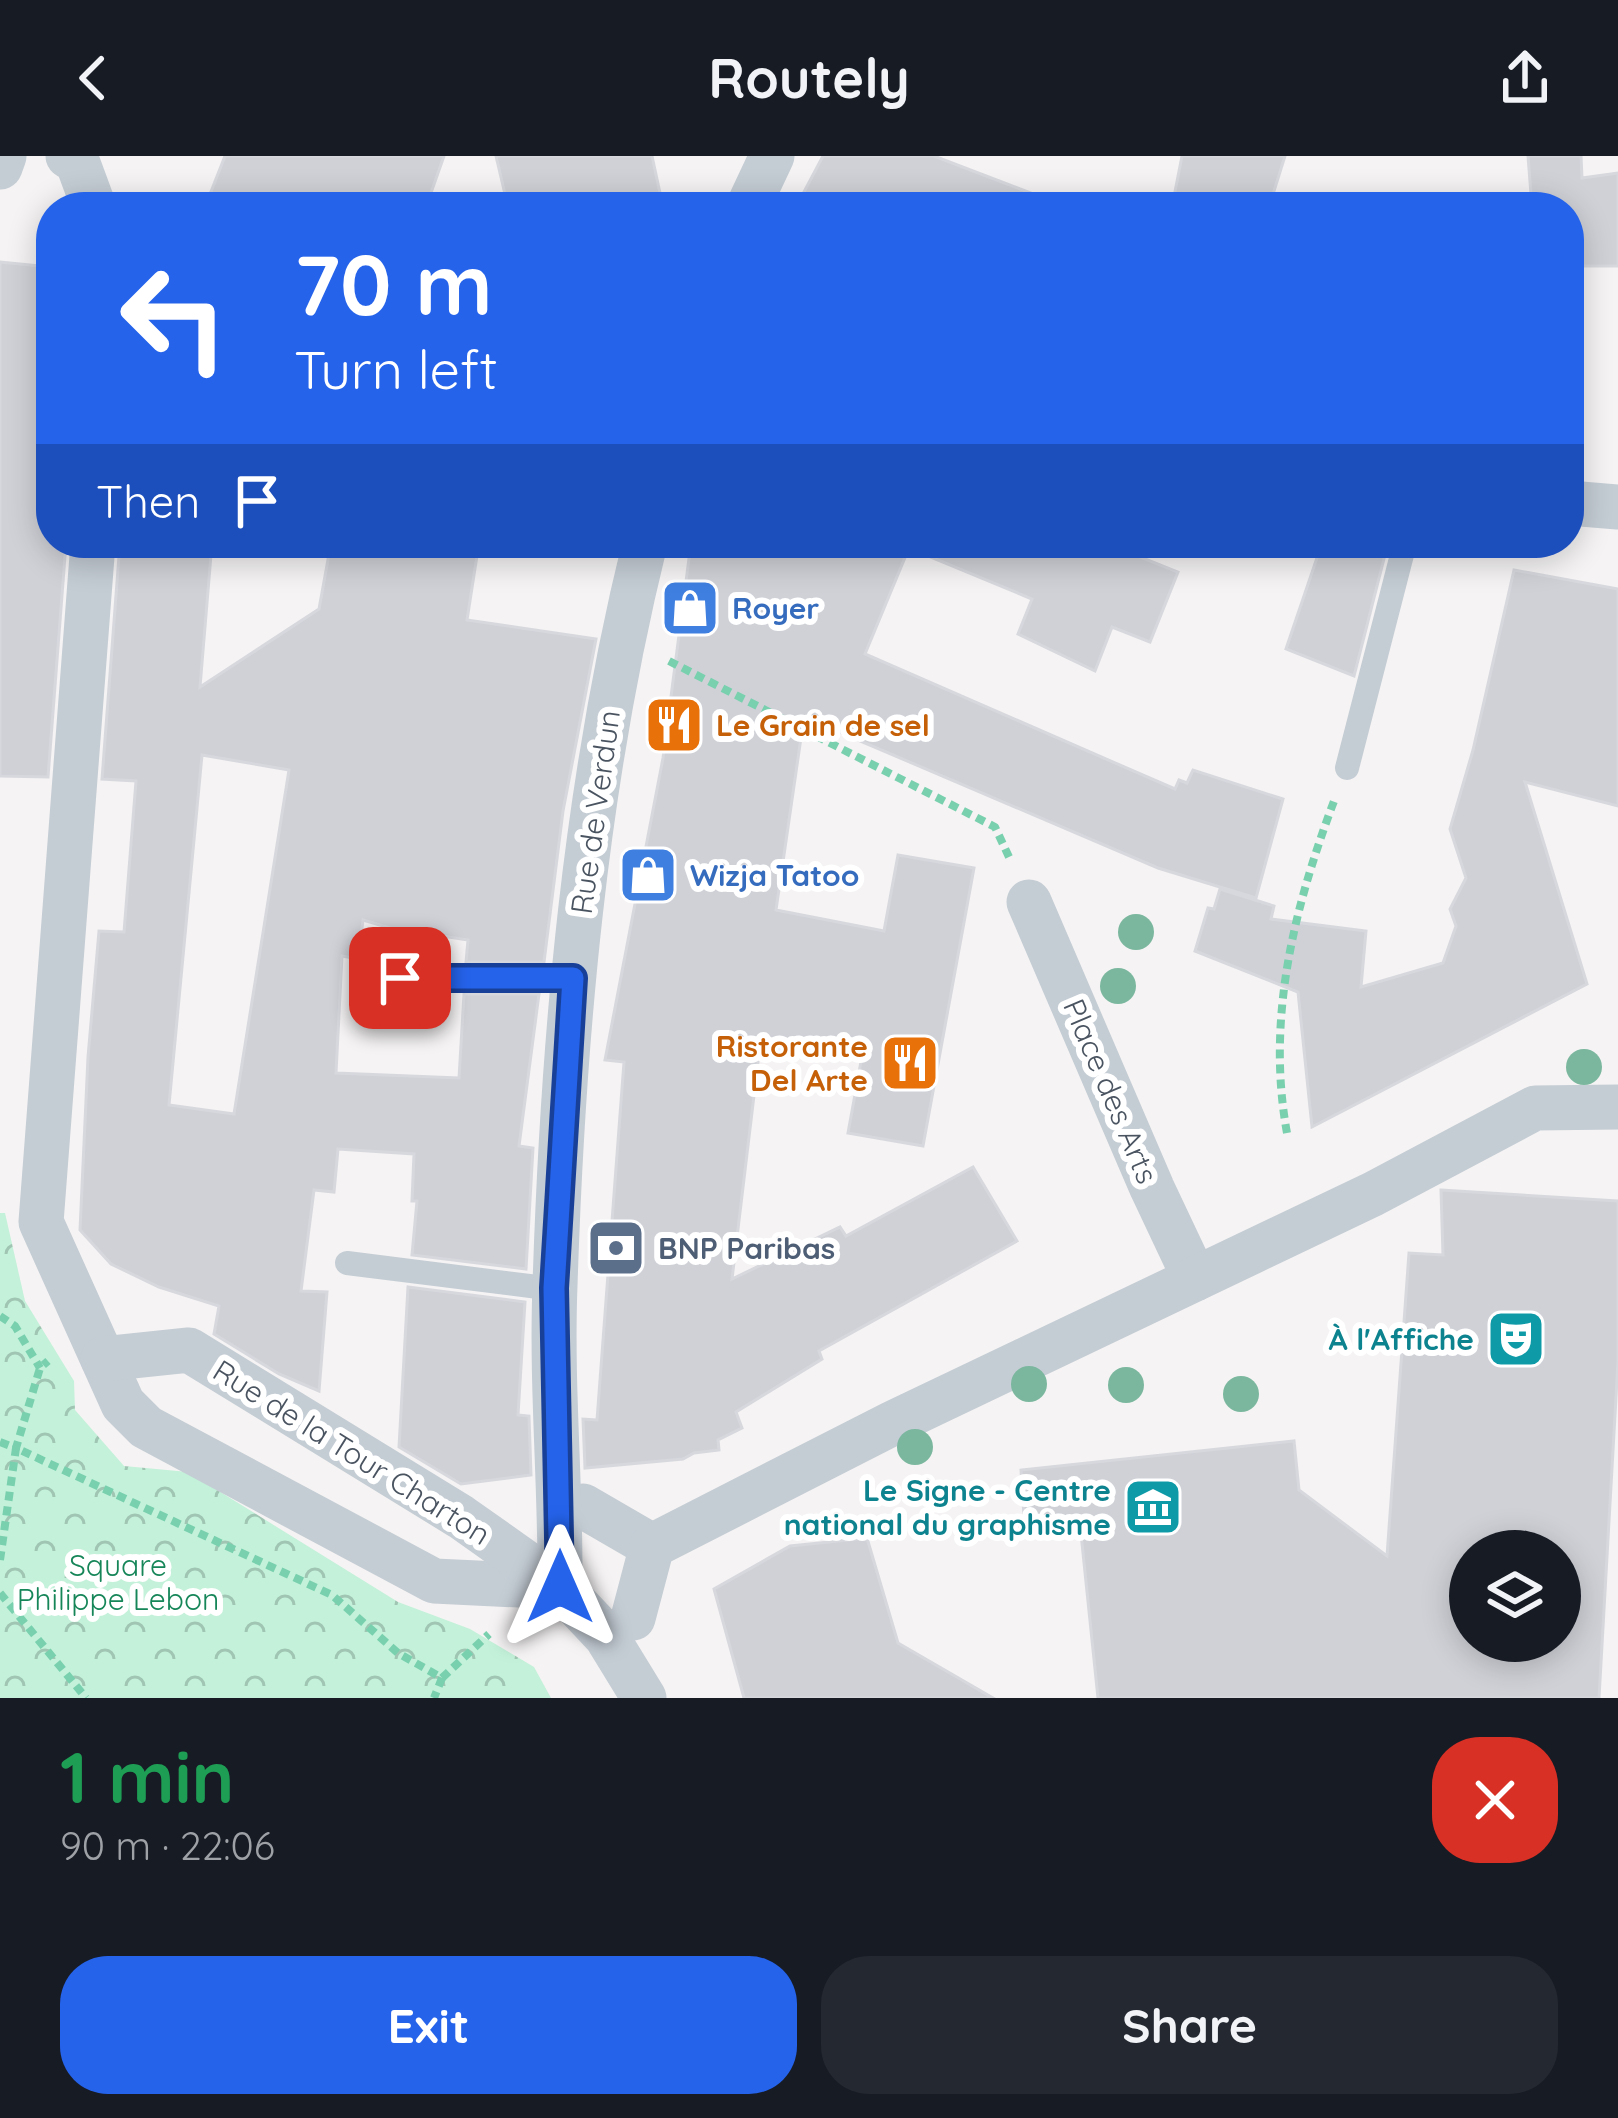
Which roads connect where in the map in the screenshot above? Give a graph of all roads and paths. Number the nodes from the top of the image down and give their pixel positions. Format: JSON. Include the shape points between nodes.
{"nodes":[{"id":1,"x":4,"y":156,"type":"edge"},
{"id":2,"x":73,"y":158,"type":"edge"},
{"id":3,"x":0,"y":167,"type":"edge"},
{"id":4,"x":88,"y":192,"type":"edge"},
{"id":5,"x":1584,"y":505,"type":"edge"},
{"id":6,"x":1618,"y":508,"type":"edge"},
{"id":7,"x":92,"y":558,"type":"edge"},
{"id":8,"x":641,"y":558,"type":"edge"},
{"id":9,"x":1401,"y":558,"type":"edge"},
{"id":10,"x":622,"y":637,"type":"junction"},
{"id":11,"x":1347,"y":768,"type":"joint"},
{"id":12,"x":1029,"y":902,"type":"joint"},
{"id":13,"x":400,"y":978,"type":"dead end"},
{"id":14,"x":573,"y":978,"type":"junction"},
{"id":15,"x":1618,"y":1107,"type":"edge"},
{"id":16,"x":1287,"y":1133,"type":"dead end"},
{"id":17,"x":347,"y":1263,"type":"dead end"},
{"id":18,"x":1195,"y":1279,"type":"junction"},
{"id":19,"x":554,"y":1288,"type":"junction"},
{"id":20,"x":0,"y":1316,"type":"edge"},
{"id":21,"x":103,"y":1359,"type":"junction"},
{"id":22,"x":0,"y":1442,"type":"edge"},
{"id":23,"x":16,"y":1448,"type":"junction"},
{"id":24,"x":583,"y":1506,"type":"dead end"},
{"id":25,"x":652,"y":1546,"type":"junction"},
{"id":26,"x":0,"y":1560,"type":"edge"},
{"id":27,"x":560,"y":1587,"type":"junction"},
{"id":28,"x":0,"y":1593,"type":"edge"},
{"id":29,"x":633,"y":1618,"type":"dead end"},
{"id":30,"x":494,"y":1630,"type":"dead end"},
{"id":31,"x":442,"y":1678,"type":"junction"},
{"id":32,"x":86,"y":1698,"type":"edge"},
{"id":33,"x":434,"y":1698,"type":"edge"},
{"id":34,"x":644,"y":1698,"type":"edge"}],
"edges":[{"from":1,"to":3,"type":"street"},
{"from":2,"to":4,"type":"street"},
{"from":5,"to":6,"type":"street"},
{"from":7,"to":21,"type":"street","name":"Rue de la Tour Charton","via":[[40,1222]]},
{"from":8,"to":10,"type":"street","name":"Rue de Verdun"},
{"from":9,"to":11,"type":"lane"},
{"from":10,"to":12,"type":"path","via":[[995,827]]},
{"from":10,"to":14,"type":"street","name":"Rue de Verdun"},
{"from":11,"to":16,"type":"path","via":[[1291,940],[1280,1001]]},
{"from":12,"to":18,"type":"street","name":"Place des Arts"},
{"from":13,"to":14,"type":"lane"},
{"from":14,"to":19,"type":"street","name":"Rue de Verdun"},
{"from":15,"to":18,"type":"street","via":[[1535,1108]]},
{"from":17,"to":19,"type":"lane"},
{"from":18,"to":25,"type":"street"},
{"from":19,"to":27,"type":"street","name":"Rue de Verdun"},
{"from":20,"to":23,"type":"path","via":[[40,1368]]},
{"from":21,"to":27,"type":"street","name":"Rue de la Tour Charton","via":[[189,1350]]},
{"from":21,"to":27,"type":"street","name":"Rue de la Tour Charton","via":[[146,1427],[434,1581]]},
{"from":22,"to":23,"type":"path"},
{"from":23,"to":26,"type":"path"},
{"from":23,"to":31,"type":"path","via":[[332,1595],[398,1653]]},
{"from":24,"to":25,"type":"street"},
{"from":25,"to":29,"type":"street"},
{"from":27,"to":34,"type":"street","via":[[606,1636]]},
{"from":28,"to":32,"type":"path"},
{"from":30,"to":31,"type":"path"},
{"from":31,"to":33,"type":"path"}]}
